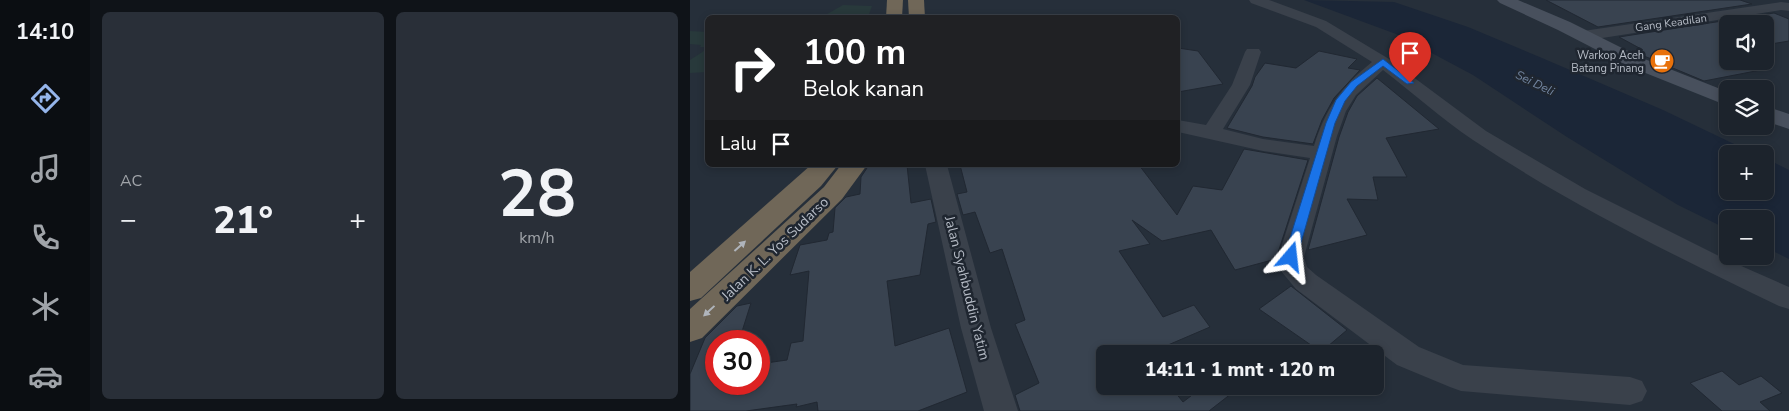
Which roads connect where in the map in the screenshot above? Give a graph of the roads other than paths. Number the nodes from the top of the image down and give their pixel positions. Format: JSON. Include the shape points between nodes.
{"nodes":[{"id":1,"x":897,"y":0,"type":"edge"},
{"id":2,"x":916,"y":0,"type":"edge"},
{"id":3,"x":1256,"y":0,"type":"edge"},
{"id":4,"x":1505,"y":0,"type":"edge"},
{"id":5,"x":1782,"y":5,"type":"edge"},
{"id":6,"x":894,"y":15,"type":"edge"},
{"id":7,"x":918,"y":15,"type":"edge"},
{"id":8,"x":1583,"y":36,"type":"junction"},
{"id":9,"x":1252,"y":52,"type":"dead end"},
{"id":10,"x":1383,"y":62,"type":"junction"},
{"id":11,"x":1719,"y":96,"type":"edge"},
{"id":12,"x":1774,"y":116,"type":"edge"},
{"id":13,"x":1789,"y":122,"type":"edge"},
{"id":14,"x":1180,"y":126,"type":"edge"},
{"id":15,"x":1211,"y":132,"type":"junction"},
{"id":16,"x":1322,"y":153,"type":"junction"},
{"id":17,"x":823,"y":167,"type":"edge"},
{"id":18,"x":852,"y":167,"type":"edge"},
{"id":19,"x":936,"y":167,"type":"edge"},
{"id":20,"x":690,"y":290,"type":"edge"},
{"id":21,"x":1789,"y":299,"type":"edge"},
{"id":22,"x":690,"y":329,"type":"edge"},
{"id":23,"x":1630,"y":391,"type":"dead end"},
{"id":24,"x":1001,"y":411,"type":"edge"}],
"edges":[{"from":1,"to":6,"type":"highway"},
{"from":2,"to":7,"type":"highway"},
{"from":3,"to":10,"type":"street","via":[[1321,24]]},
{"from":4,"to":8,"type":"street"},
{"from":5,"to":8,"type":"street","name":"Gang Keadilan"},
{"from":8,"to":11,"type":"street","via":[[1634,62]]},
{"from":9,"to":15,"type":"street","via":[[1241,84]]},
{"from":10,"to":16,"type":"street","via":[[1354,84],[1341,100]]},
{"from":10,"to":21,"type":"street","via":[[1479,135],[1576,194]]},
{"from":12,"to":13,"type":"street"},
{"from":14,"to":15,"type":"street"},
{"from":15,"to":16,"type":"street","via":[[1263,145]]},
{"from":16,"to":23,"type":"street","via":[[1291,257],[1295,270],[1306,282],[1408,356],[1461,378]]},
{"from":20,"to":17,"type":"highway","name":"Jalan K. L. Yos Sudarso","one_way":true},
{"from":18,"to":22,"type":"highway","name":"Jalan K. L. Yos Sudarso","one_way":true,"via":[[833,193]]},
{"from":19,"to":24,"type":"street","name":"Jalan Syahbuddin Yatim","via":[[976,328]]}]}
